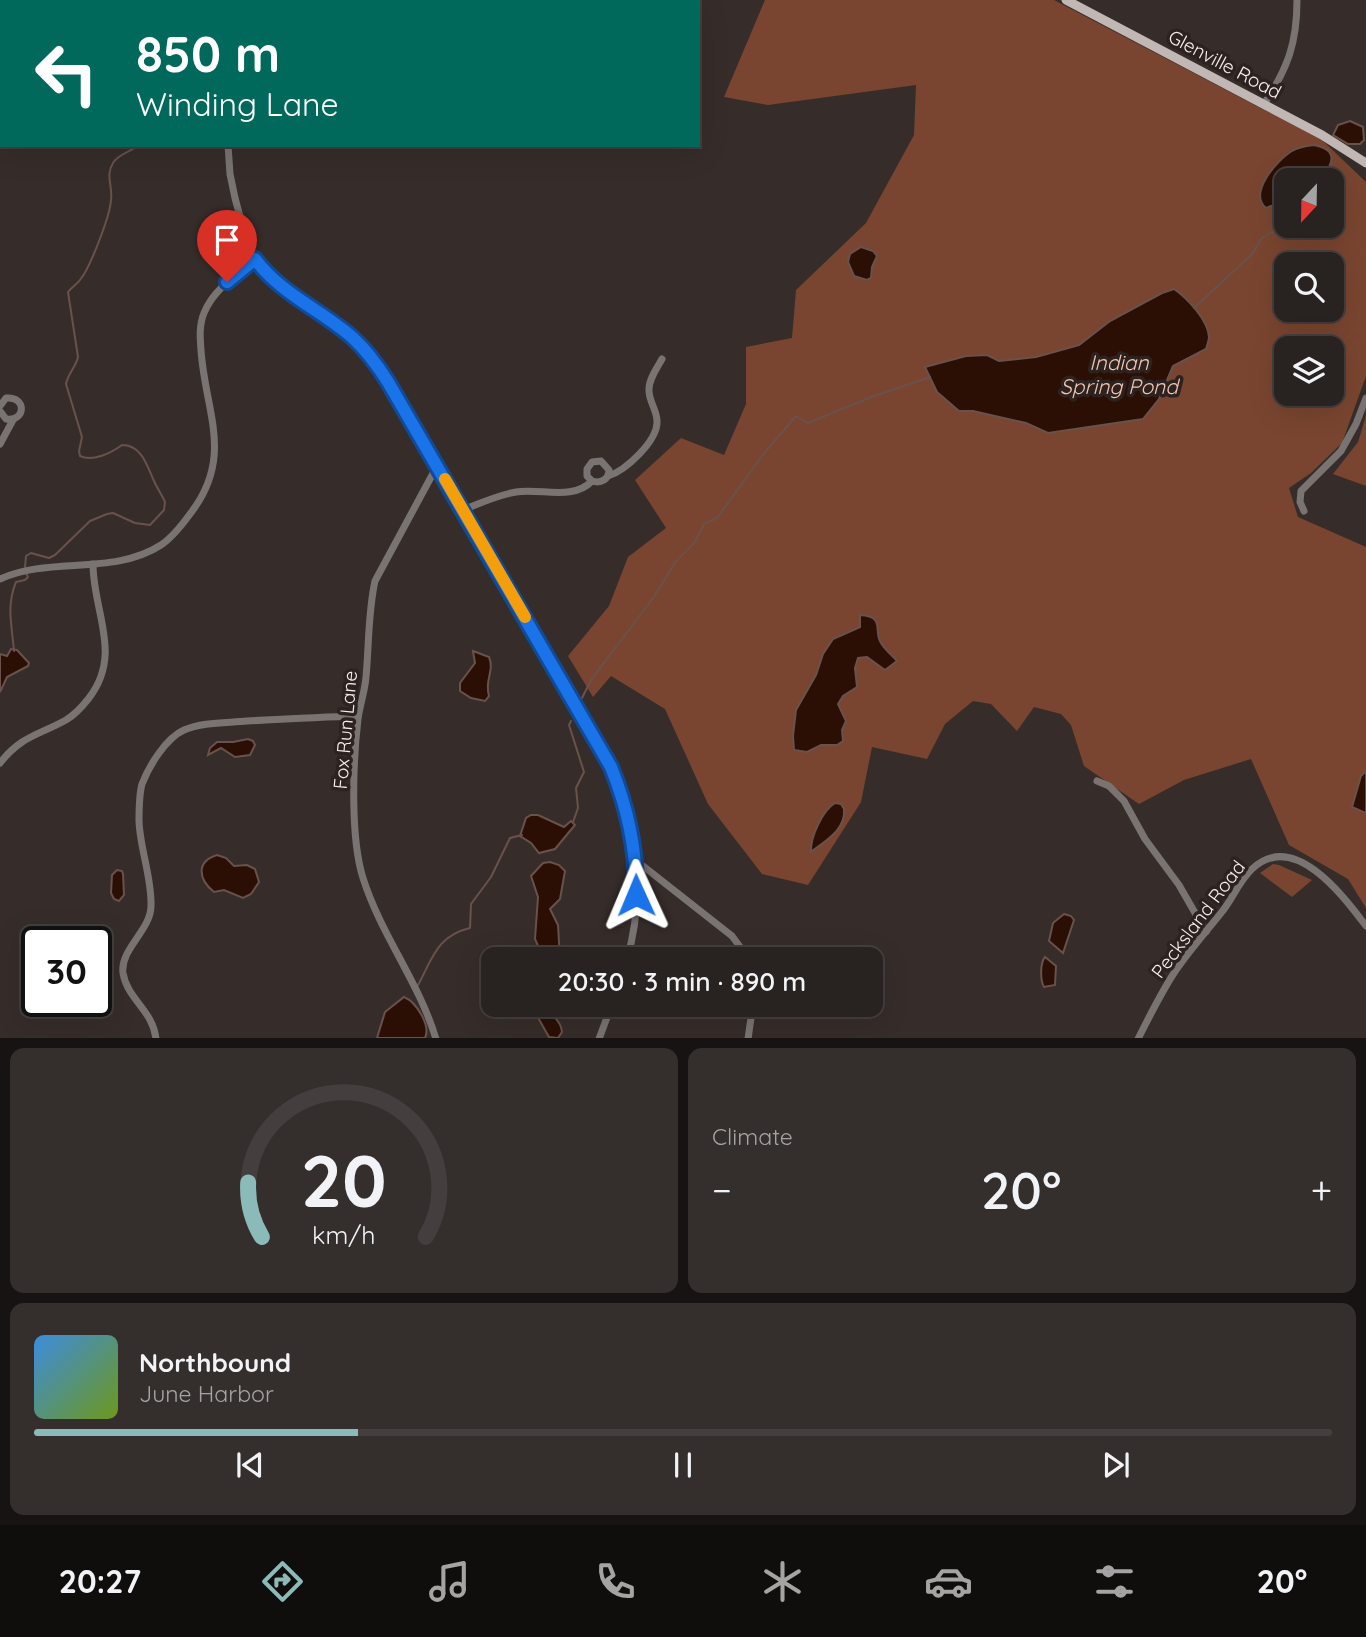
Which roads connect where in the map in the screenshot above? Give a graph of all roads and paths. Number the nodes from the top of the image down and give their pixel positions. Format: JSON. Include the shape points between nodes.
{"nodes":[{"id":1,"x":1066,"y":0,"type":"edge"},
{"id":2,"x":1297,"y":0,"type":"edge"},
{"id":3,"x":1264,"y":104,"type":"junction"},
{"id":4,"x":228,"y":147,"type":"edge"},
{"id":5,"x":1366,"y":163,"type":"edge"},
{"id":6,"x":255,"y":259,"type":"junction"},
{"id":7,"x":662,"y":359,"type":"dead end"},
{"id":8,"x":1366,"y":398,"type":"edge"},
{"id":9,"x":0,"y":408,"type":"edge"},
{"id":10,"x":13,"y":420,"type":"junction"},
{"id":11,"x":0,"y":444,"type":"edge"},
{"id":12,"x":437,"y":466,"type":"junction"},
{"id":13,"x":608,"y":476,"type":"junction"},
{"id":14,"x":592,"y":481,"type":"junction"},
{"id":15,"x":463,"y":510,"type":"junction"},
{"id":16,"x":1304,"y":511,"type":"dead end"},
{"id":17,"x":93,"y":564,"type":"junction"},
{"id":18,"x":1,"y":577,"type":"edge"},
{"id":19,"x":358,"y":716,"type":"junction"},
{"id":20,"x":0,"y":763,"type":"edge"},
{"id":21,"x":1097,"y":781,"type":"dead end"},
{"id":22,"x":636,"y":864,"type":"junction"},
{"id":23,"x":1366,"y":926,"type":"edge"},
{"id":24,"x":1206,"y":932,"type":"junction"},
{"id":25,"x":629,"y":947,"type":"edge"},
{"id":26,"x":741,"y":947,"type":"edge"},
{"id":27,"x":607,"y":1017,"type":"edge"},
{"id":28,"x":751,"y":1017,"type":"edge"},
{"id":29,"x":156,"y":1038,"type":"edge"},
{"id":30,"x":436,"y":1038,"type":"edge"},
{"id":31,"x":599,"y":1038,"type":"edge"},
{"id":32,"x":748,"y":1038,"type":"edge"},
{"id":33,"x":1138,"y":1038,"type":"edge"}],
"edges":[{"from":1,"to":3,"type":"main road","name":"Glenville Road"},
{"from":2,"to":3,"type":"street","via":[[1294,42]]},
{"from":3,"to":5,"type":"main road","name":"Glenville Road"},
{"from":4,"to":6,"type":"street","via":[[235,198]]},
{"from":6,"to":12,"type":"street","via":[[275,282],[365,350]]},
{"from":6,"to":17,"type":"street","via":[[217,293],[201,324],[202,363],[216,439],[202,498],[159,546],[131,558]]},
{"from":7,"to":13,"type":"street","via":[[649,387],[656,428],[634,460]]},
{"from":8,"to":16,"type":"street","via":[[1341,451],[1301,491]]},
{"from":9,"to":10,"type":"street","via":[[6,419]]},
{"from":9,"to":10,"type":"street","via":[[10,397],[20,402],[21,413]]},
{"from":10,"to":11,"type":"street"},
{"from":12,"to":15,"type":"street"},
{"from":12,"to":19,"type":"street","name":"Fox Run Lane","via":[[375,581]]},
{"from":13,"to":14,"type":"street"},
{"from":13,"to":14,"type":"street","via":[[605,463],[597,460],[587,472]]},
{"from":14,"to":15,"type":"street","via":[[570,491],[517,492]]},
{"from":15,"to":22,"type":"street","via":[[611,767],[624,799]]},
{"from":17,"to":18,"type":"street"},
{"from":17,"to":20,"type":"street","via":[[106,641],[100,681],[80,710],[25,739]]},
{"from":19,"to":29,"type":"street","via":[[192,727],[177,733],[155,761],[142,786],[139,823],[151,906],[123,969],[127,987],[149,1014]]},
{"from":19,"to":30,"type":"street","name":"Fox Run Lane","via":[[354,792],[359,863],[386,935]]},
{"from":21,"to":24,"type":"street","via":[[1124,801]]},
{"from":22,"to":25,"type":"street"},
{"from":22,"to":26,"type":"street"},
{"from":23,"to":24,"type":"street","name":"Pecksland Road","via":[[1321,875],[1293,859],[1276,858],[1250,871]]},
{"from":24,"to":33,"type":"street","name":"Pecksland Road","via":[[1174,973]]},
{"from":27,"to":31,"type":"street"},
{"from":28,"to":32,"type":"street"}]}
